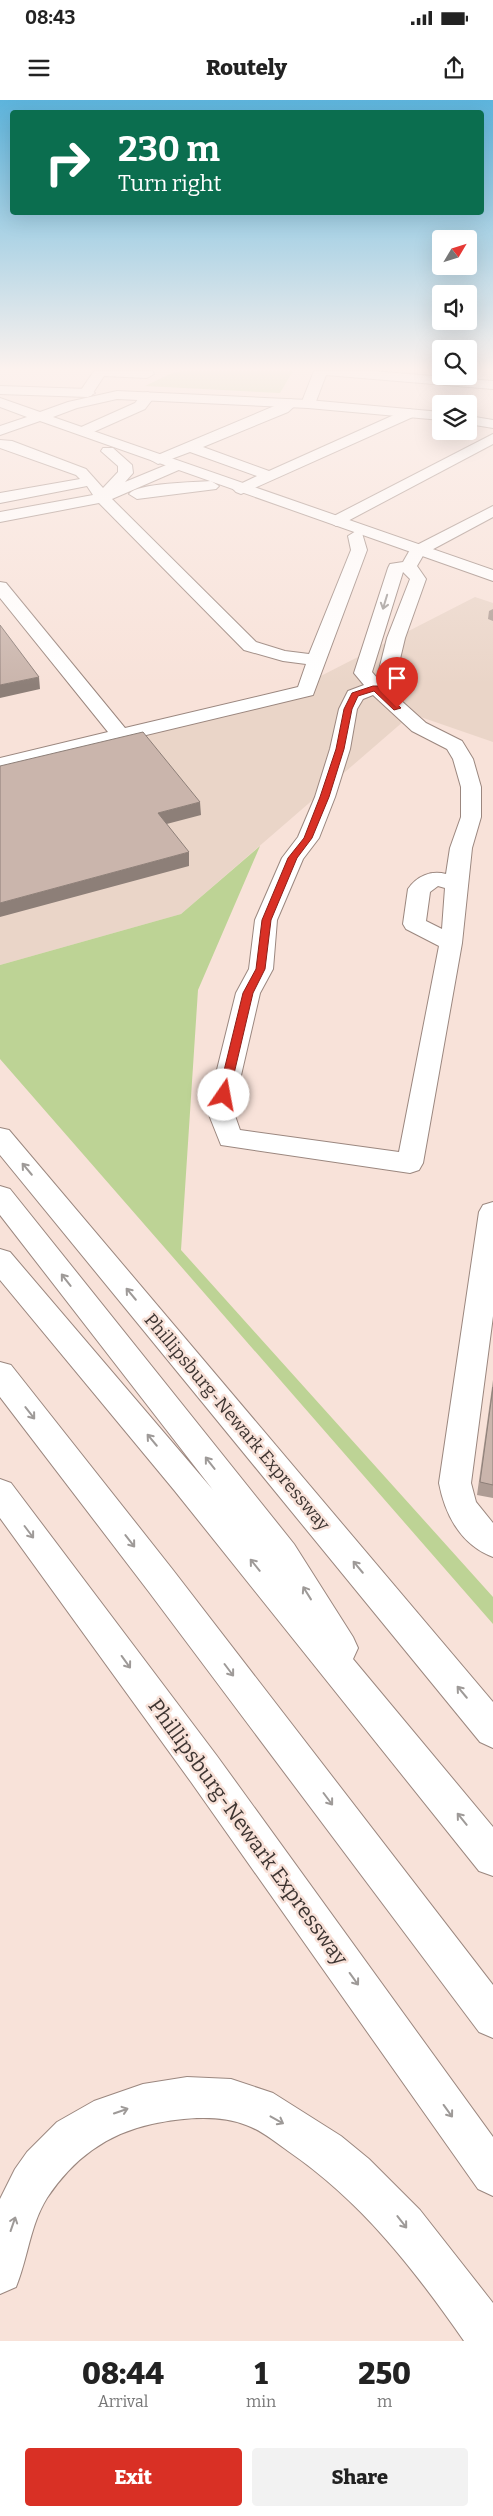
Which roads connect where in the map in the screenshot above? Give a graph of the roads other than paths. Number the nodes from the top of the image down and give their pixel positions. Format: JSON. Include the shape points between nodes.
{"nodes":[{"id":1,"x":85,"y":476,"type":"edge"},
{"id":2,"x":124,"y":476,"type":"edge"},
{"id":3,"x":149,"y":476,"type":"edge"},
{"id":4,"x":188,"y":476,"type":"edge"},
{"id":5,"x":198,"y":476,"type":"edge"},
{"id":6,"x":270,"y":476,"type":"edge"},
{"id":7,"x":422,"y":476,"type":"edge"},
{"id":8,"x":91,"y":481,"type":"junction"},
{"id":9,"x":211,"y":486,"type":"junction"},
{"id":10,"x":241,"y":489,"type":"junction"},
{"id":11,"x":110,"y":496,"type":"junction"},
{"id":12,"x":0,"y":498,"type":"edge"},
{"id":13,"x":493,"y":511,"type":"edge"},
{"id":14,"x":0,"y":517,"type":"edge"},
{"id":15,"x":336,"y":521,"type":"junction"},
{"id":16,"x":356,"y":536,"type":"junction"},
{"id":17,"x":413,"y":558,"type":"junction"},
{"id":18,"x":493,"y":576,"type":"edge"},
{"id":19,"x":0,"y":587,"type":"edge"},
{"id":20,"x":316,"y":660,"type":"junction"},
{"id":21,"x":375,"y":688,"type":"junction"},
{"id":22,"x":121,"y":736,"type":"junction"},
{"id":23,"x":0,"y":764,"type":"edge"},
{"id":24,"x":456,"y":884,"type":"junction"},
{"id":25,"x":451,"y":943,"type":"junction"},
{"id":26,"x":0,"y":1137,"type":"edge"},
{"id":27,"x":0,"y":1196,"type":"edge"},
{"id":28,"x":493,"y":1212,"type":"edge"},
{"id":29,"x":0,"y":1260,"type":"edge"},
{"id":30,"x":0,"y":1374,"type":"edge"},
{"id":31,"x":0,"y":1493,"type":"edge"},
{"id":32,"x":493,"y":1542,"type":"edge"},
{"id":33,"x":493,"y":1730,"type":"edge"},
{"id":34,"x":408,"y":1752,"type":"junction"},
{"id":35,"x":493,"y":1857,"type":"edge"},
{"id":36,"x":493,"y":2018,"type":"edge"},
{"id":37,"x":493,"y":2174,"type":"edge"},
{"id":38,"x":0,"y":2271,"type":"edge"},
{"id":39,"x":492,"y":2341,"type":"edge"}],
"edges":[{"from":1,"to":8,"type":"main road"},
{"from":2,"to":11,"type":"main road"},
{"from":3,"to":11,"type":"main road"},
{"from":4,"to":9,"type":"main road"},
{"from":5,"to":10,"type":"main road"},
{"from":6,"to":10,"type":"main road"},
{"from":7,"to":15,"type":"main road"},
{"from":8,"to":11,"type":"main road"},
{"from":8,"to":12,"type":"main road"},
{"from":9,"to":11,"type":"main road"},
{"from":9,"to":16,"type":"main road"},
{"from":10,"to":15,"type":"main road"},
{"from":11,"to":14,"type":"main road"},
{"from":11,"to":20,"type":"main road","via":[[250,646],[283,656]]},
{"from":13,"to":17,"type":"main road"},
{"from":15,"to":17,"type":"main road"},
{"from":16,"to":17,"type":"main road"},
{"from":16,"to":20,"type":"main road","via":[[359,550]]},
{"from":17,"to":18,"type":"main road"},
{"from":17,"to":21,"type":"main road","via":[[418,579],[396,638],[386,680]]},
{"from":19,"to":22,"type":"main road"},
{"from":20,"to":22,"type":"main road","via":[[306,691]]},
{"from":21,"to":24,"type":"main road","via":[[419,727],[454,745],[463,759],[471,787],[471,817],[461,848]]},
{"from":21,"to":25,"type":"main road","via":[[355,695],[348,709],[325,797],[266,920],[261,969],[248,993],[220,1110],[230,1138],[410,1163]]},
{"from":22,"to":23,"type":"main road"},
{"from":24,"to":25,"type":"main road"},
{"from":24,"to":25,"type":"main road","via":[[435,878],[419,889],[414,924]]},
{"from":33,"to":26,"type":"main road","name":"Phillipsburg-Newark Expressway","one_way":true},
{"from":34,"to":27,"type":"main road","one_way":true,"via":[[282,1554]]},
{"from":28,"to":32,"type":"main road","via":[[455,1483],[464,1514]]},
{"from":34,"to":29,"type":"main road","one_way":true},
{"from":30,"to":36,"type":"main road","one_way":true},
{"from":31,"to":37,"type":"main road","name":"Phillipsburg-Newark Expressway","one_way":true,"via":[[204,1769]]},
{"from":35,"to":34,"type":"main road","one_way":true},
{"from":38,"to":39,"type":"main road","one_way":true,"via":[[12,2223],[28,2188],[46,2162],[67,2141],[90,2124],[118,2112],[178,2098],[210,2098],[245,2104],[277,2119],[316,2143],[353,2172],[392,2209]]}]}
